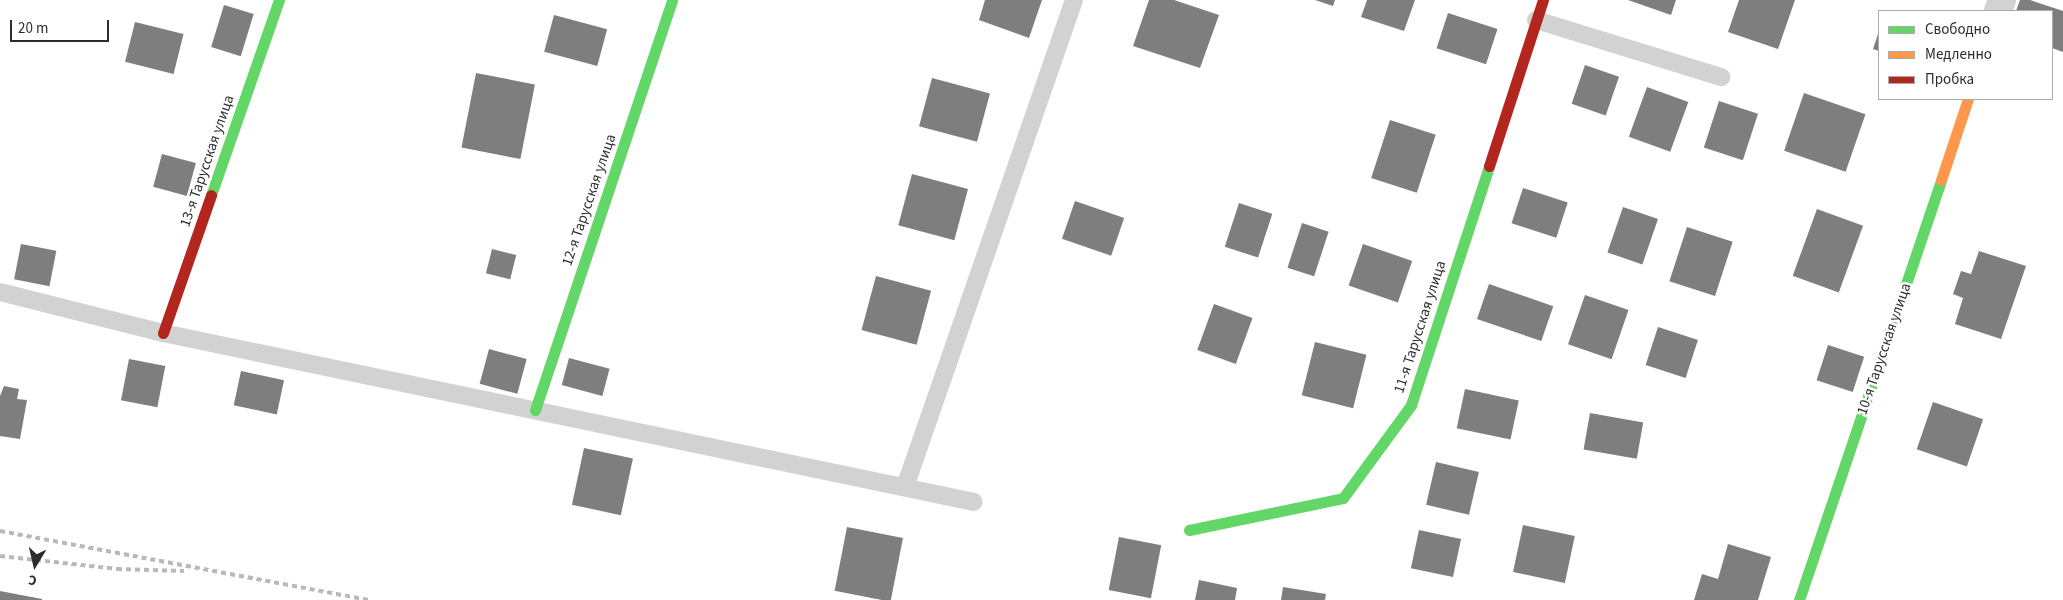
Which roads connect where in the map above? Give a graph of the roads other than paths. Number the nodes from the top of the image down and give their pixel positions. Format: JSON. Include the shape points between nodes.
{"nodes":[{"id":1,"x":279,"y":0,"type":"edge"},
{"id":2,"x":672,"y":0,"type":"edge"},
{"id":3,"x":1074,"y":0,"type":"edge"},
{"id":4,"x":1543,"y":0,"type":"edge"},
{"id":5,"x":1536,"y":20,"type":"junction"},
{"id":6,"x":1721,"y":77,"type":"dead end"},
{"id":7,"x":1968,"y":100,"type":"edge"},
{"id":8,"x":0,"y":292,"type":"edge"},
{"id":9,"x":163,"y":333,"type":"junction"},
{"id":10,"x":534,"y":410,"type":"junction"},
{"id":11,"x":905,"y":487,"type":"junction"},
{"id":12,"x":974,"y":502,"type":"dead end"},
{"id":13,"x":1189,"y":530,"type":"dead end"},
{"id":14,"x":1799,"y":600,"type":"edge"}],
"edges":[{"from":1,"to":9,"type":"street","name":"13-я Тарусская улица"},
{"from":2,"to":10,"type":"street","name":"12-я Тарусская улица"},
{"from":3,"to":11,"type":"lane"},
{"from":4,"to":5,"type":"street","name":"11-я Тарусская улица"},
{"from":5,"to":6,"type":"lane"},
{"from":5,"to":13,"type":"street","name":"11-я Тарусская улица","via":[[1411,405],[1343,498]]},
{"from":7,"to":14,"type":"street","name":"10-я Тарусская улица"},
{"from":8,"to":9,"type":"lane"},
{"from":9,"to":10,"type":"lane"},
{"from":10,"to":11,"type":"lane"},
{"from":11,"to":12,"type":"lane"}]}
